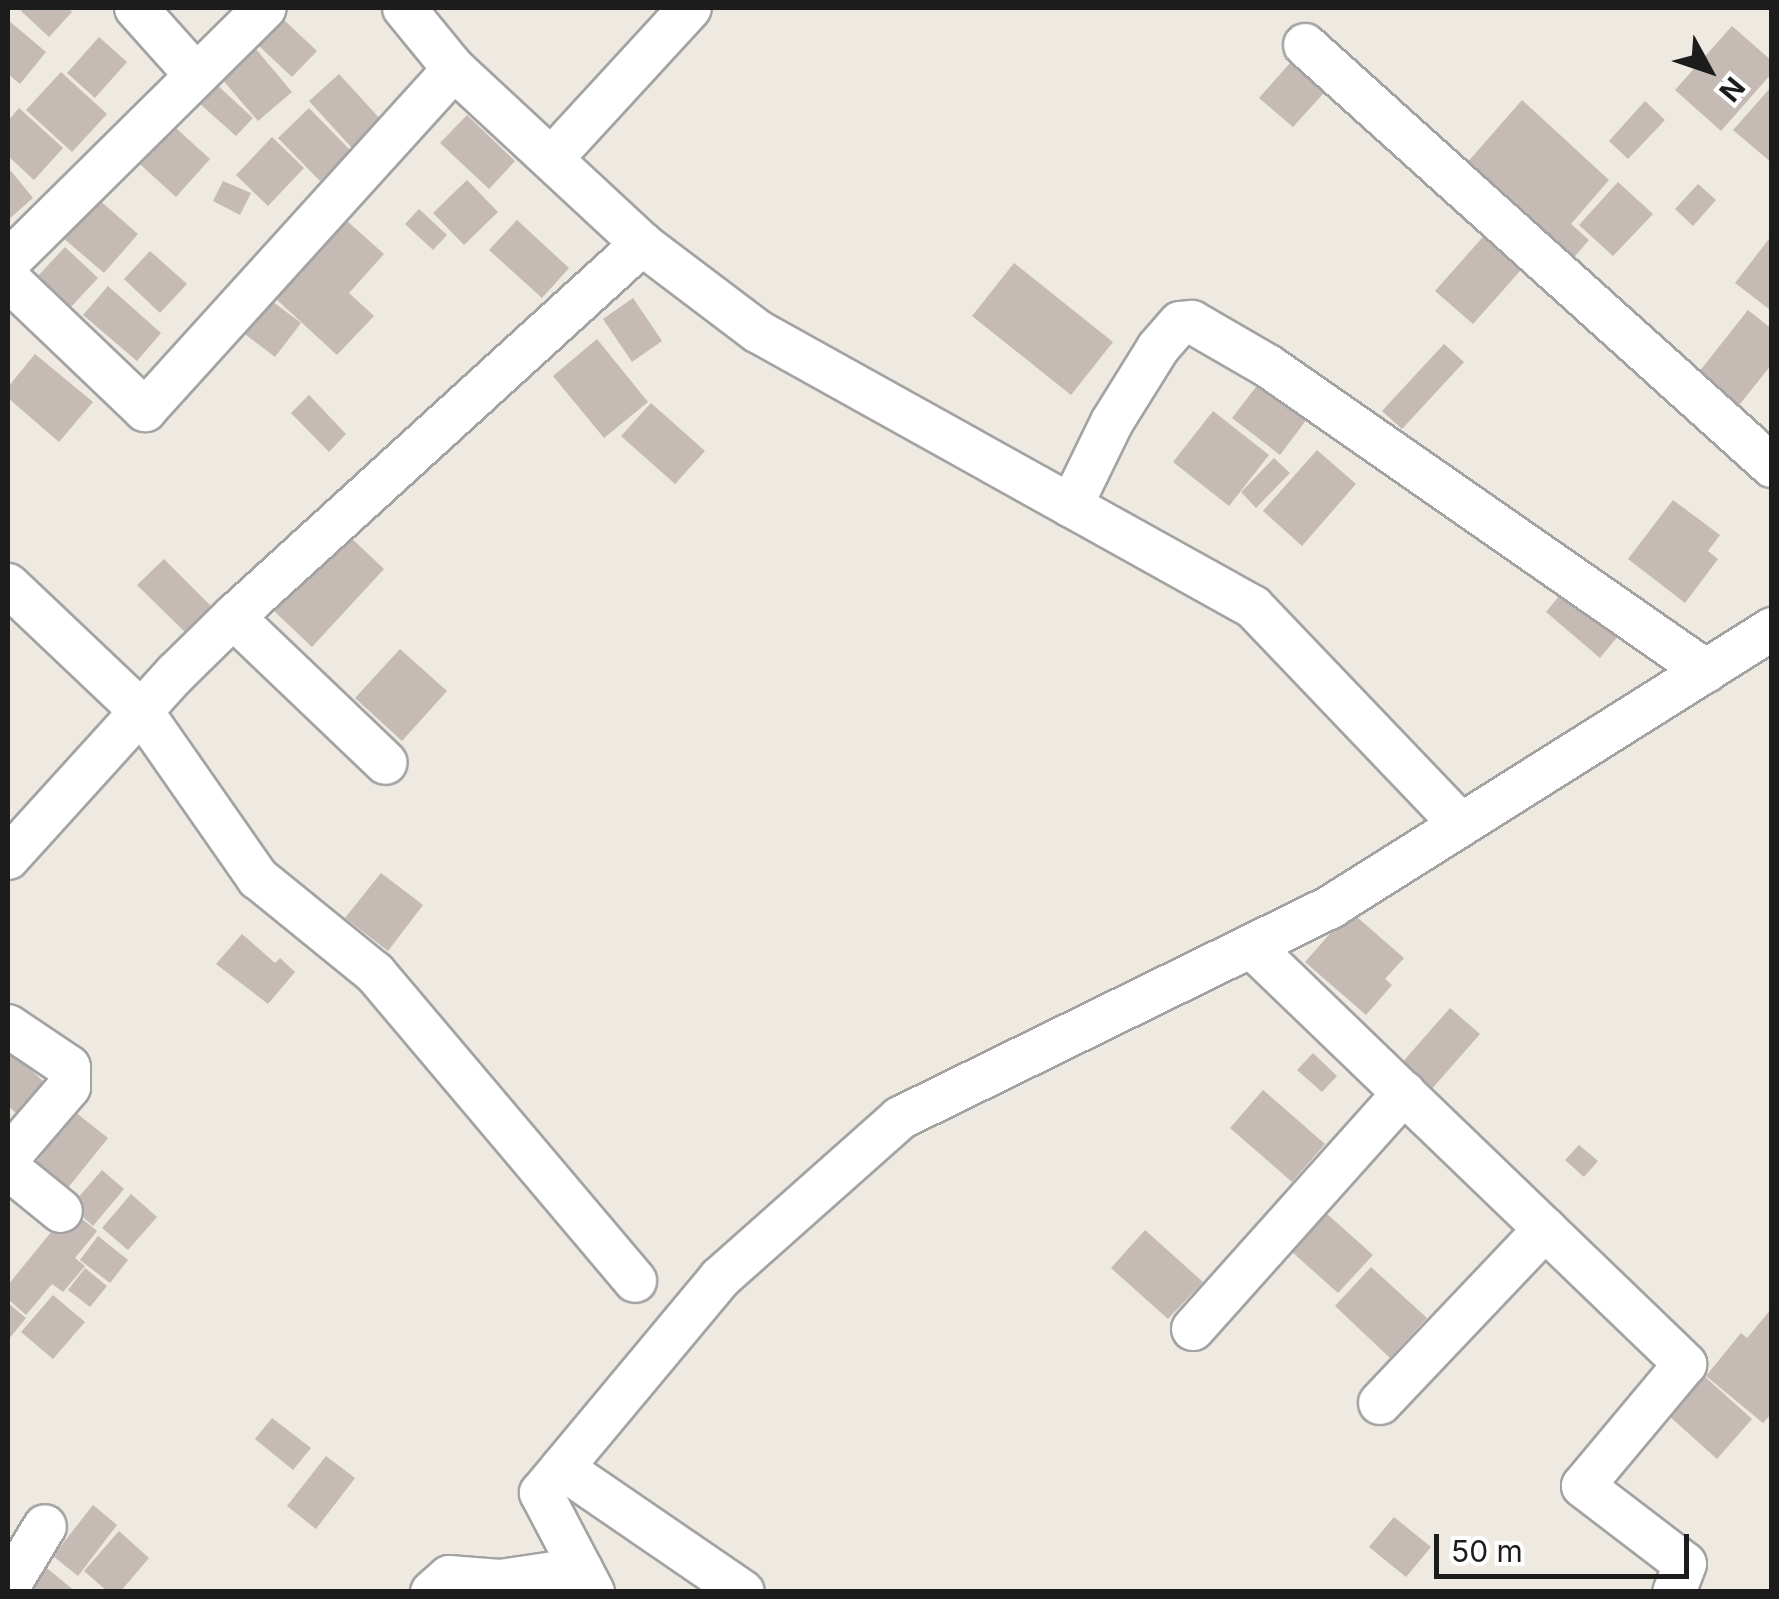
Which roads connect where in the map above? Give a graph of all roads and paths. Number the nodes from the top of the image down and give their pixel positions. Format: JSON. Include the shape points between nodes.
{"nodes":[{"id":1,"x":136,"y":8,"type":"edge"},
{"id":2,"x":264,"y":8,"type":"edge"},
{"id":3,"x":404,"y":8,"type":"edge"},
{"id":4,"x":690,"y":8,"type":"edge"},
{"id":5,"x":1305,"y":45,"type":"dead end"},
{"id":6,"x":454,"y":69,"type":"junction"},
{"id":7,"x":196,"y":75,"type":"junction"},
{"id":8,"x":553,"y":157,"type":"junction"},
{"id":9,"x":642,"y":244,"type":"junction"},
{"id":10,"x":8,"y":262,"type":"edge"},
{"id":11,"x":8,"y":279,"type":"edge"},
{"id":12,"x":1772,"y":466,"type":"edge"},
{"id":13,"x":1071,"y":506,"type":"junction"},
{"id":14,"x":8,"y":585,"type":"edge"},
{"id":15,"x":233,"y":617,"type":"junction"},
{"id":16,"x":1772,"y":629,"type":"edge"},
{"id":17,"x":1706,"y":671,"type":"junction"},
{"id":18,"x":142,"y":712,"type":"junction"},
{"id":19,"x":386,"y":763,"type":"dead end"},
{"id":20,"x":1462,"y":825,"type":"junction"},
{"id":21,"x":8,"y":858,"type":"edge"},
{"id":22,"x":1251,"y":946,"type":"junction"},
{"id":23,"x":8,"y":1026,"type":"edge"},
{"id":24,"x":1404,"y":1093,"type":"junction"},
{"id":25,"x":8,"y":1158,"type":"edge"},
{"id":26,"x":8,"y":1168,"type":"edge"},
{"id":27,"x":60,"y":1211,"type":"dead end"},
{"id":28,"x":1545,"y":1229,"type":"junction"},
{"id":29,"x":635,"y":1281,"type":"dead end"},
{"id":30,"x":1193,"y":1330,"type":"dead end"},
{"id":31,"x":1380,"y":1404,"type":"dead end"},
{"id":32,"x":562,"y":1468,"type":"junction"},
{"id":33,"x":45,"y":1526,"type":"dead end"},
{"id":34,"x":587,"y":1580,"type":"edge"},
{"id":35,"x":8,"y":1586,"type":"edge"},
{"id":36,"x":432,"y":1592,"type":"edge"},
{"id":37,"x":743,"y":1592,"type":"edge"},
{"id":38,"x":1674,"y":1592,"type":"edge"}],
"edges":[{"from":1,"to":7,"type":"street"},
{"from":2,"to":7,"type":"street"},
{"from":3,"to":6,"type":"street"},
{"from":4,"to":8,"type":"street"},
{"from":5,"to":12,"type":"street"},
{"from":6,"to":8,"type":"street"},
{"from":6,"to":11,"type":"street","via":[[145,410]]},
{"from":7,"to":10,"type":"street"},
{"from":8,"to":9,"type":"street"},
{"from":9,"to":13,"type":"street","via":[[757,332]]},
{"from":9,"to":15,"type":"street"},
{"from":13,"to":17,"type":"street","via":[[1158,348],[1180,323],[1192,322],[1268,366]]},
{"from":13,"to":20,"type":"street","via":[[1253,607]]},
{"from":14,"to":18,"type":"street"},
{"from":15,"to":18,"type":"street"},
{"from":15,"to":19,"type":"street"},
{"from":16,"to":17,"type":"street"},
{"from":17,"to":20,"type":"street"},
{"from":18,"to":21,"type":"street"},
{"from":18,"to":29,"type":"street","via":[[258,878],[375,972]]},
{"from":20,"to":22,"type":"street","via":[[1332,906]]},
{"from":22,"to":24,"type":"street"},
{"from":22,"to":32,"type":"street","via":[[900,1118],[720,1278]]},
{"from":23,"to":25,"type":"street","via":[[69,1067],[69,1087]]},
{"from":24,"to":28,"type":"street"},
{"from":24,"to":30,"type":"street"},
{"from":26,"to":27,"type":"street"},
{"from":28,"to":31,"type":"street"},
{"from":28,"to":38,"type":"street","via":[[1685,1364],[1583,1486],[1684,1564]]},
{"from":32,"to":34,"type":"street","via":[[540,1493]]},
{"from":32,"to":37,"type":"street"},
{"from":33,"to":35,"type":"street"},
{"from":34,"to":36,"type":"street","via":[[449,1577]]}]}
